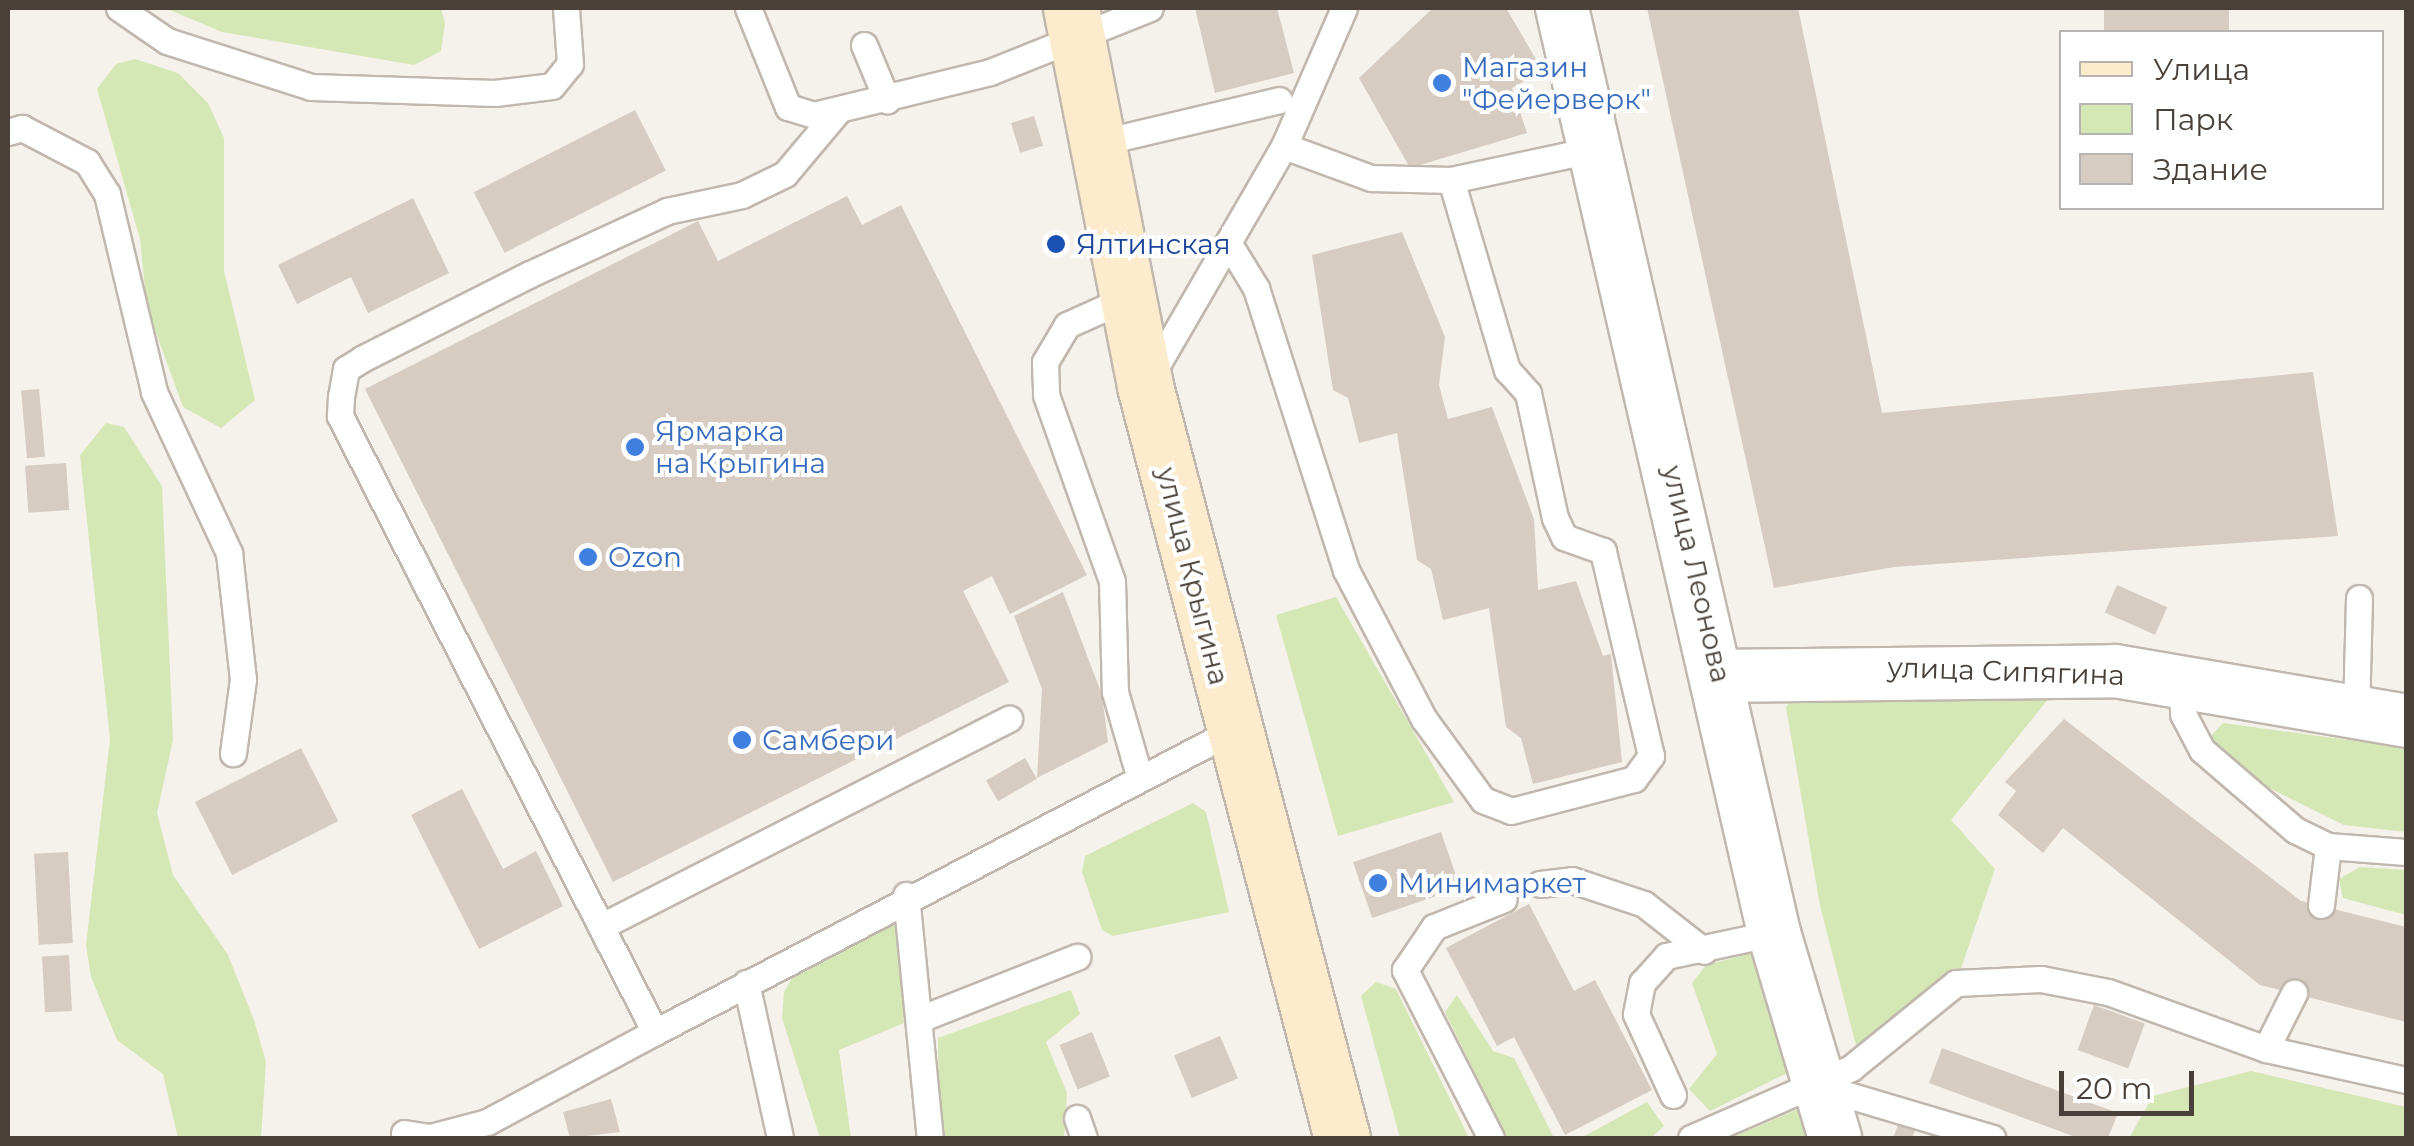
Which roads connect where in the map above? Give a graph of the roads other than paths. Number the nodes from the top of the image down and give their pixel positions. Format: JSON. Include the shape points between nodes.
{"nodes":[{"id":1,"x":118,"y":8,"type":"edge"},
{"id":2,"x":566,"y":8,"type":"edge"},
{"id":3,"x":748,"y":8,"type":"edge"},
{"id":4,"x":1150,"y":8,"type":"edge"},
{"id":5,"x":1344,"y":8,"type":"edge"},
{"id":6,"x":1562,"y":8,"type":"edge"},
{"id":7,"x":1075,"y":22,"type":"edge"},
{"id":8,"x":864,"y":45,"type":"dead end"},
{"id":9,"x":887,"y":100,"type":"junction"},
{"id":10,"x":1279,"y":100,"type":"dead end"},
{"id":11,"x":838,"y":112,"type":"junction"},
{"id":12,"x":8,"y":132,"type":"edge"},
{"id":13,"x":1102,"y":142,"type":"junction"},
{"id":14,"x":1284,"y":146,"type":"junction"},
{"id":15,"x":1596,"y":149,"type":"junction"},
{"id":16,"x":1452,"y":180,"type":"junction"},
{"id":17,"x":1230,"y":244,"type":"junction"},
{"id":18,"x":1127,"y":298,"type":"junction"},
{"id":19,"x":1145,"y":386,"type":"junction"},
{"id":20,"x":2359,"y":598,"type":"dead end"},
{"id":21,"x":1722,"y":676,"type":"junction"},
{"id":22,"x":2182,"y":682,"type":"junction"},
{"id":23,"x":2356,"y":713,"type":"junction"},
{"id":24,"x":1009,"y":718,"type":"dead end"},
{"id":25,"x":2406,"y":721,"type":"edge"},
{"id":26,"x":1232,"y":731,"type":"junction"},
{"id":27,"x":232,"y":753,"type":"dead end"},
{"id":28,"x":1139,"y":774,"type":"junction"},
{"id":29,"x":2328,"y":846,"type":"junction"},
{"id":30,"x":2406,"y":852,"type":"edge"},
{"id":31,"x":1540,"y":884,"type":"dead end"},
{"id":32,"x":906,"y":894,"type":"junction"},
{"id":33,"x":1504,"y":899,"type":"dead end"},
{"id":34,"x":2321,"y":905,"type":"dead end"},
{"id":35,"x":602,"y":926,"type":"junction"},
{"id":36,"x":1774,"y":934,"type":"junction"},
{"id":37,"x":1704,"y":952,"type":"junction"},
{"id":38,"x":1077,"y":957,"type":"dead end"},
{"id":39,"x":746,"y":983,"type":"junction"},
{"id":40,"x":2294,"y":994,"type":"dead end"},
{"id":41,"x":922,"y":1018,"type":"junction"},
{"id":42,"x":655,"y":1032,"type":"junction"},
{"id":43,"x":2266,"y":1049,"type":"junction"},
{"id":44,"x":2406,"y":1080,"type":"edge"},
{"id":45,"x":1818,"y":1086,"type":"junction"},
{"id":46,"x":1673,"y":1095,"type":"dead end"},
{"id":47,"x":404,"y":1134,"type":"dead end"},
{"id":48,"x":780,"y":1138,"type":"edge"},
{"id":49,"x":930,"y":1138,"type":"edge"},
{"id":50,"x":1342,"y":1138,"type":"edge"},
{"id":51,"x":1492,"y":1138,"type":"edge"},
{"id":52,"x":1691,"y":1138,"type":"edge"},
{"id":53,"x":1835,"y":1138,"type":"edge"},
{"id":54,"x":1992,"y":1138,"type":"edge"}],
"edges":[{"from":1,"to":2,"type":"lane","via":[[167,41],[312,88],[495,93],[552,86],[570,64]]},
{"from":3,"to":11,"type":"lane","via":[[788,107]]},
{"from":4,"to":7,"type":"lane"},
{"from":5,"to":14,"type":"lane"},
{"from":6,"to":15,"type":"street","name":"улица Леонова"},
{"from":7,"to":9,"type":"lane"},
{"from":7,"to":13,"type":"main road","name":"улица Крыгина"},
{"from":8,"to":9,"type":"lane"},
{"from":9,"to":11,"type":"lane"},
{"from":10,"to":13,"type":"lane"},
{"from":11,"to":35,"type":"lane","via":[[785,174],[742,195],[666,211],[346,369],[340,416]]},
{"from":12,"to":27,"type":"lane","via":[[34,133],[87,162],[108,194],[154,392],[229,553],[243,679]]},
{"from":13,"to":18,"type":"main road","name":"улица Крыгина"},
{"from":14,"to":16,"type":"lane","via":[[1371,178]]},
{"from":14,"to":17,"type":"lane"},
{"from":15,"to":16,"type":"lane"},
{"from":15,"to":21,"type":"street","name":"улица Леонова"},
{"from":16,"to":17,"type":"lane","via":[[1507,370],[1528,393],[1554,518],[1564,536],[1604,552],[1651,756],[1634,778],[1511,812],[1483,800],[1424,719],[1346,570],[1256,288]]},
{"from":17,"to":19,"type":"lane"},
{"from":18,"to":19,"type":"main road","name":"улица Крыгина"},
{"from":18,"to":28,"type":"lane","via":[[1067,325],[1044,362],[1046,395],[1112,581],[1114,692]]},
{"from":19,"to":26,"type":"main road","name":"улица Крыгина"},
{"from":20,"to":23,"type":"lane"},
{"from":21,"to":22,"type":"street","name":"улица Сипягина","via":[[1866,668],[2115,671]]},
{"from":21,"to":36,"type":"street","name":"улица Леонова"},
{"from":22,"to":23,"type":"street","name":"улица Сипягина"},
{"from":22,"to":29,"type":"lane","via":[[2183,714],[2202,750],[2295,830]]},
{"from":23,"to":25,"type":"street","name":"улица Сипягина"},
{"from":24,"to":35,"type":"lane"},
{"from":26,"to":28,"type":"lane"},
{"from":26,"to":50,"type":"main road","name":"улица Крыгина"},
{"from":28,"to":32,"type":"lane"},
{"from":29,"to":30,"type":"lane"},
{"from":29,"to":34,"type":"lane"},
{"from":31,"to":37,"type":"lane","via":[[1572,880],[1644,904]]},
{"from":32,"to":39,"type":"lane"},
{"from":32,"to":41,"type":"lane"},
{"from":33,"to":51,"type":"lane","via":[[1434,927],[1406,970]]},
{"from":35,"to":42,"type":"lane"},
{"from":36,"to":37,"type":"lane"},
{"from":36,"to":45,"type":"street","name":"улица Леонова"},
{"from":37,"to":46,"type":"lane","via":[[1666,956],[1637,999]]},
{"from":38,"to":41,"type":"lane"},
{"from":39,"to":42,"type":"lane"},
{"from":39,"to":48,"type":"lane"},
{"from":40,"to":43,"type":"lane"},
{"from":41,"to":49,"type":"lane"},
{"from":42,"to":47,"type":"lane","via":[[476,1126]]},
{"from":43,"to":44,"type":"lane"},
{"from":43,"to":45,"type":"lane","via":[[2108,992],[2041,979],[1956,984]]},
{"from":45,"to":52,"type":"lane"},
{"from":45,"to":53,"type":"street","name":"улица Леонова"},
{"from":45,"to":54,"type":"lane"}]}
